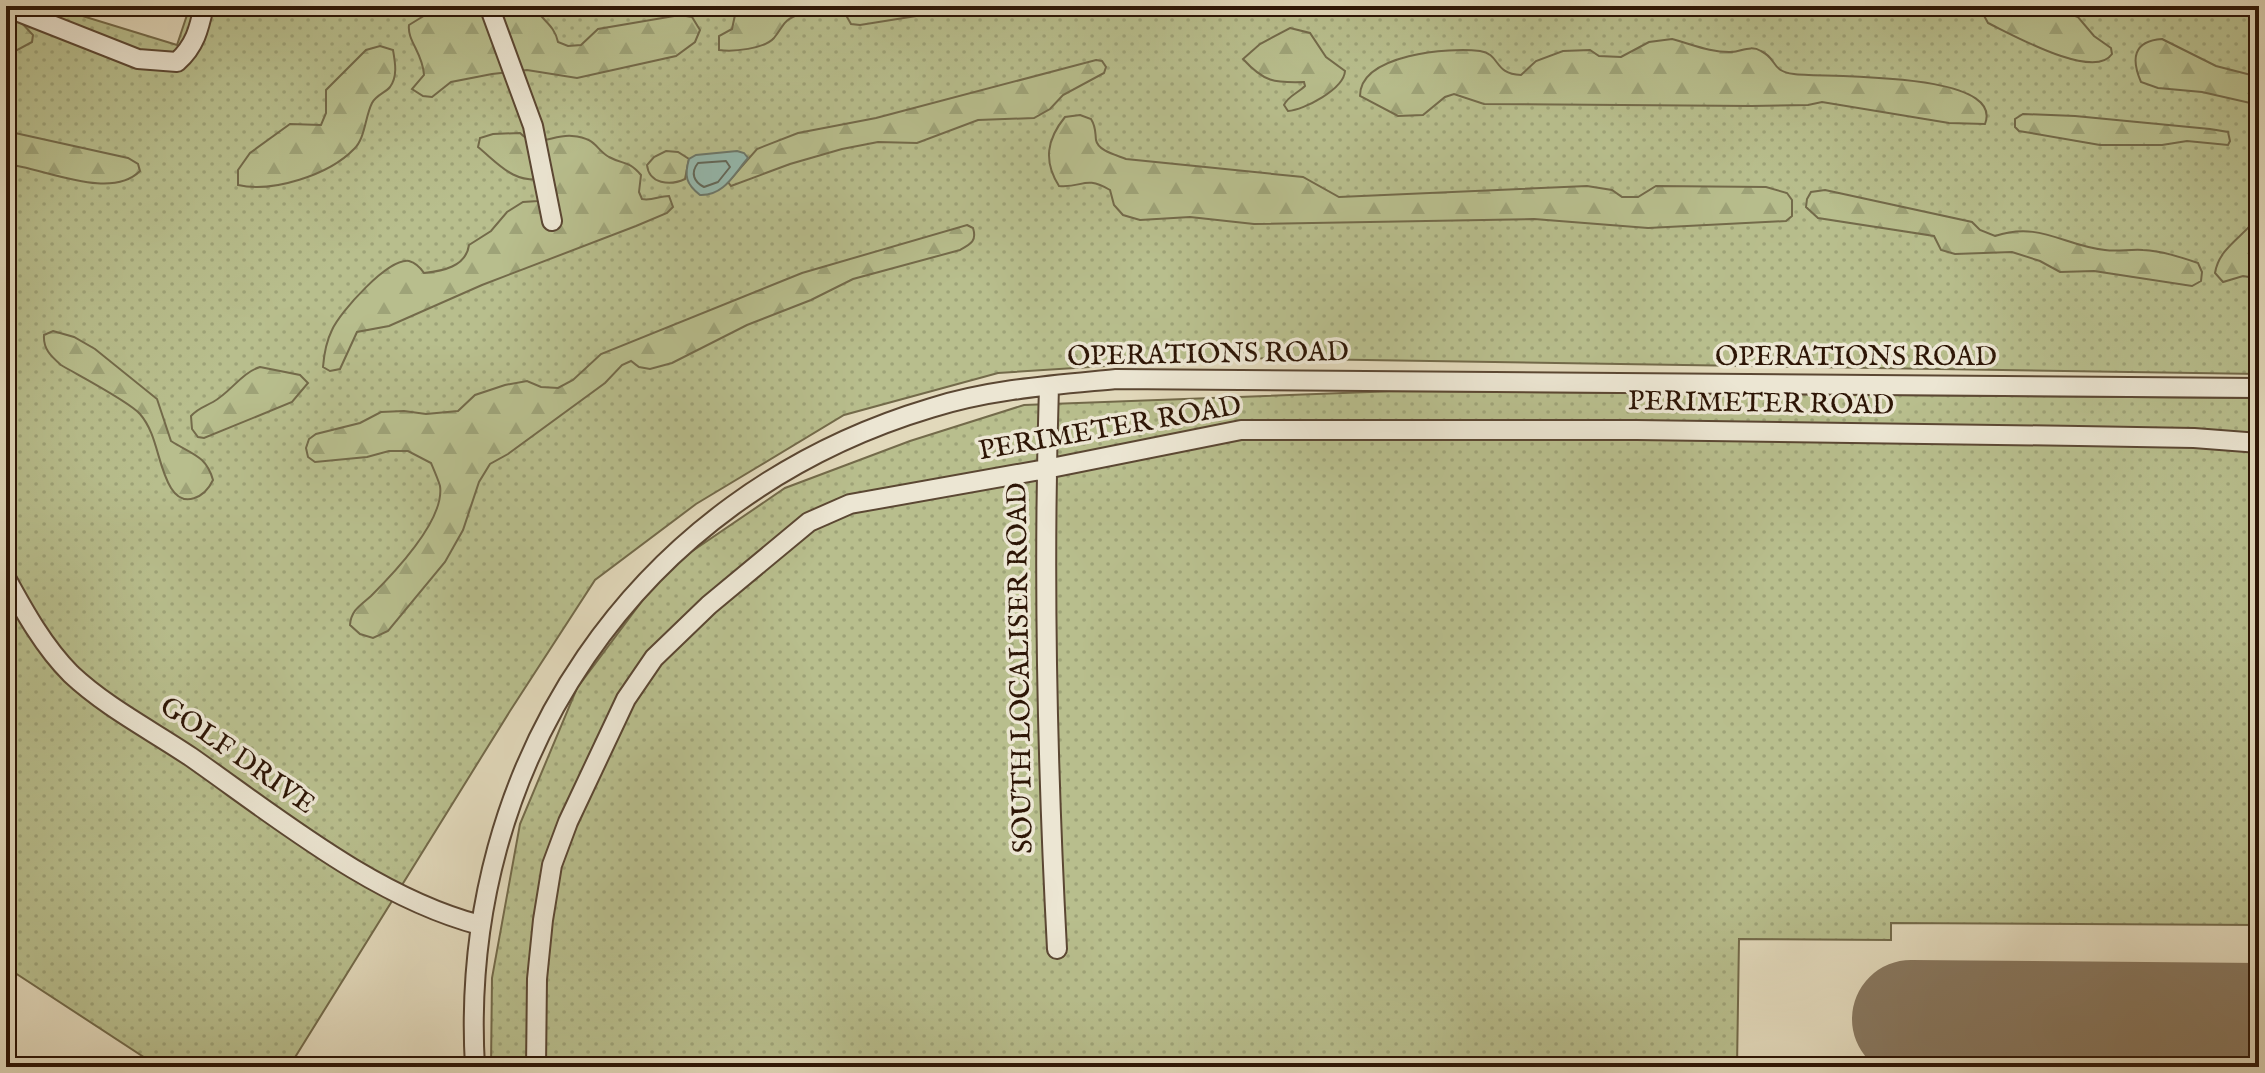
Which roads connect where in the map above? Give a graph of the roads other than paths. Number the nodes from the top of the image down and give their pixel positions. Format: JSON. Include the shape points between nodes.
{"nodes":[{"id":1,"x":204,"y":6,"type":"edge"},
{"id":2,"x":489,"y":6,"type":"edge"},
{"id":3,"x":6,"y":7,"type":"edge"},
{"id":4,"x":552,"y":221,"type":"dead end"},
{"id":5,"x":1049,"y":386,"type":"junction"},
{"id":6,"x":2259,"y":388,"type":"edge"},
{"id":7,"x":2259,"y":443,"type":"edge"},
{"id":8,"x":1046,"y":469,"type":"junction"},
{"id":9,"x":6,"y":578,"type":"edge"},
{"id":10,"x":480,"y":925,"type":"junction"},
{"id":11,"x":1057,"y":949,"type":"dead end"},
{"id":12,"x":475,"y":1067,"type":"edge"},
{"id":13,"x":536,"y":1067,"type":"edge"}],
"edges":[{"from":1,"to":3,"type":"street","via":[[197,36],[177,62],[138,59]]},
{"from":2,"to":4,"type":"street","via":[[533,126]]},
{"from":5,"to":6,"type":"street","name":"OPERATIONS ROAD","via":[[1116,379],[1230,379]]},
{"from":5,"to":8,"type":"street","name":"SOUTH LOCALISER ROAD"},
{"from":5,"to":10,"type":"street","name":"OPERATIONS ROAD","via":[[983,394],[887,422],[765,483],[694,534],[615,619],[552,711],[503,829]]},
{"from":7,"to":8,"type":"street","name":"PERIMETER ROAD","via":[[1652,430],[1241,430]]},
{"from":8,"to":11,"type":"street","name":"SOUTH LOCALISER ROAD","via":[[1049,808]]},
{"from":8,"to":13,"type":"street","name":"PERIMETER ROAD","via":[[850,504],[809,522],[654,658],[626,699],[552,865],[537,979]]},
{"from":9,"to":10,"type":"street","name":"GOLF DRIVE","via":[[50,648],[101,700],[325,851],[450,917]]},
{"from":10,"to":12,"type":"street","name":"OPERATIONS ROAD","via":[[472,1015]]}]}
